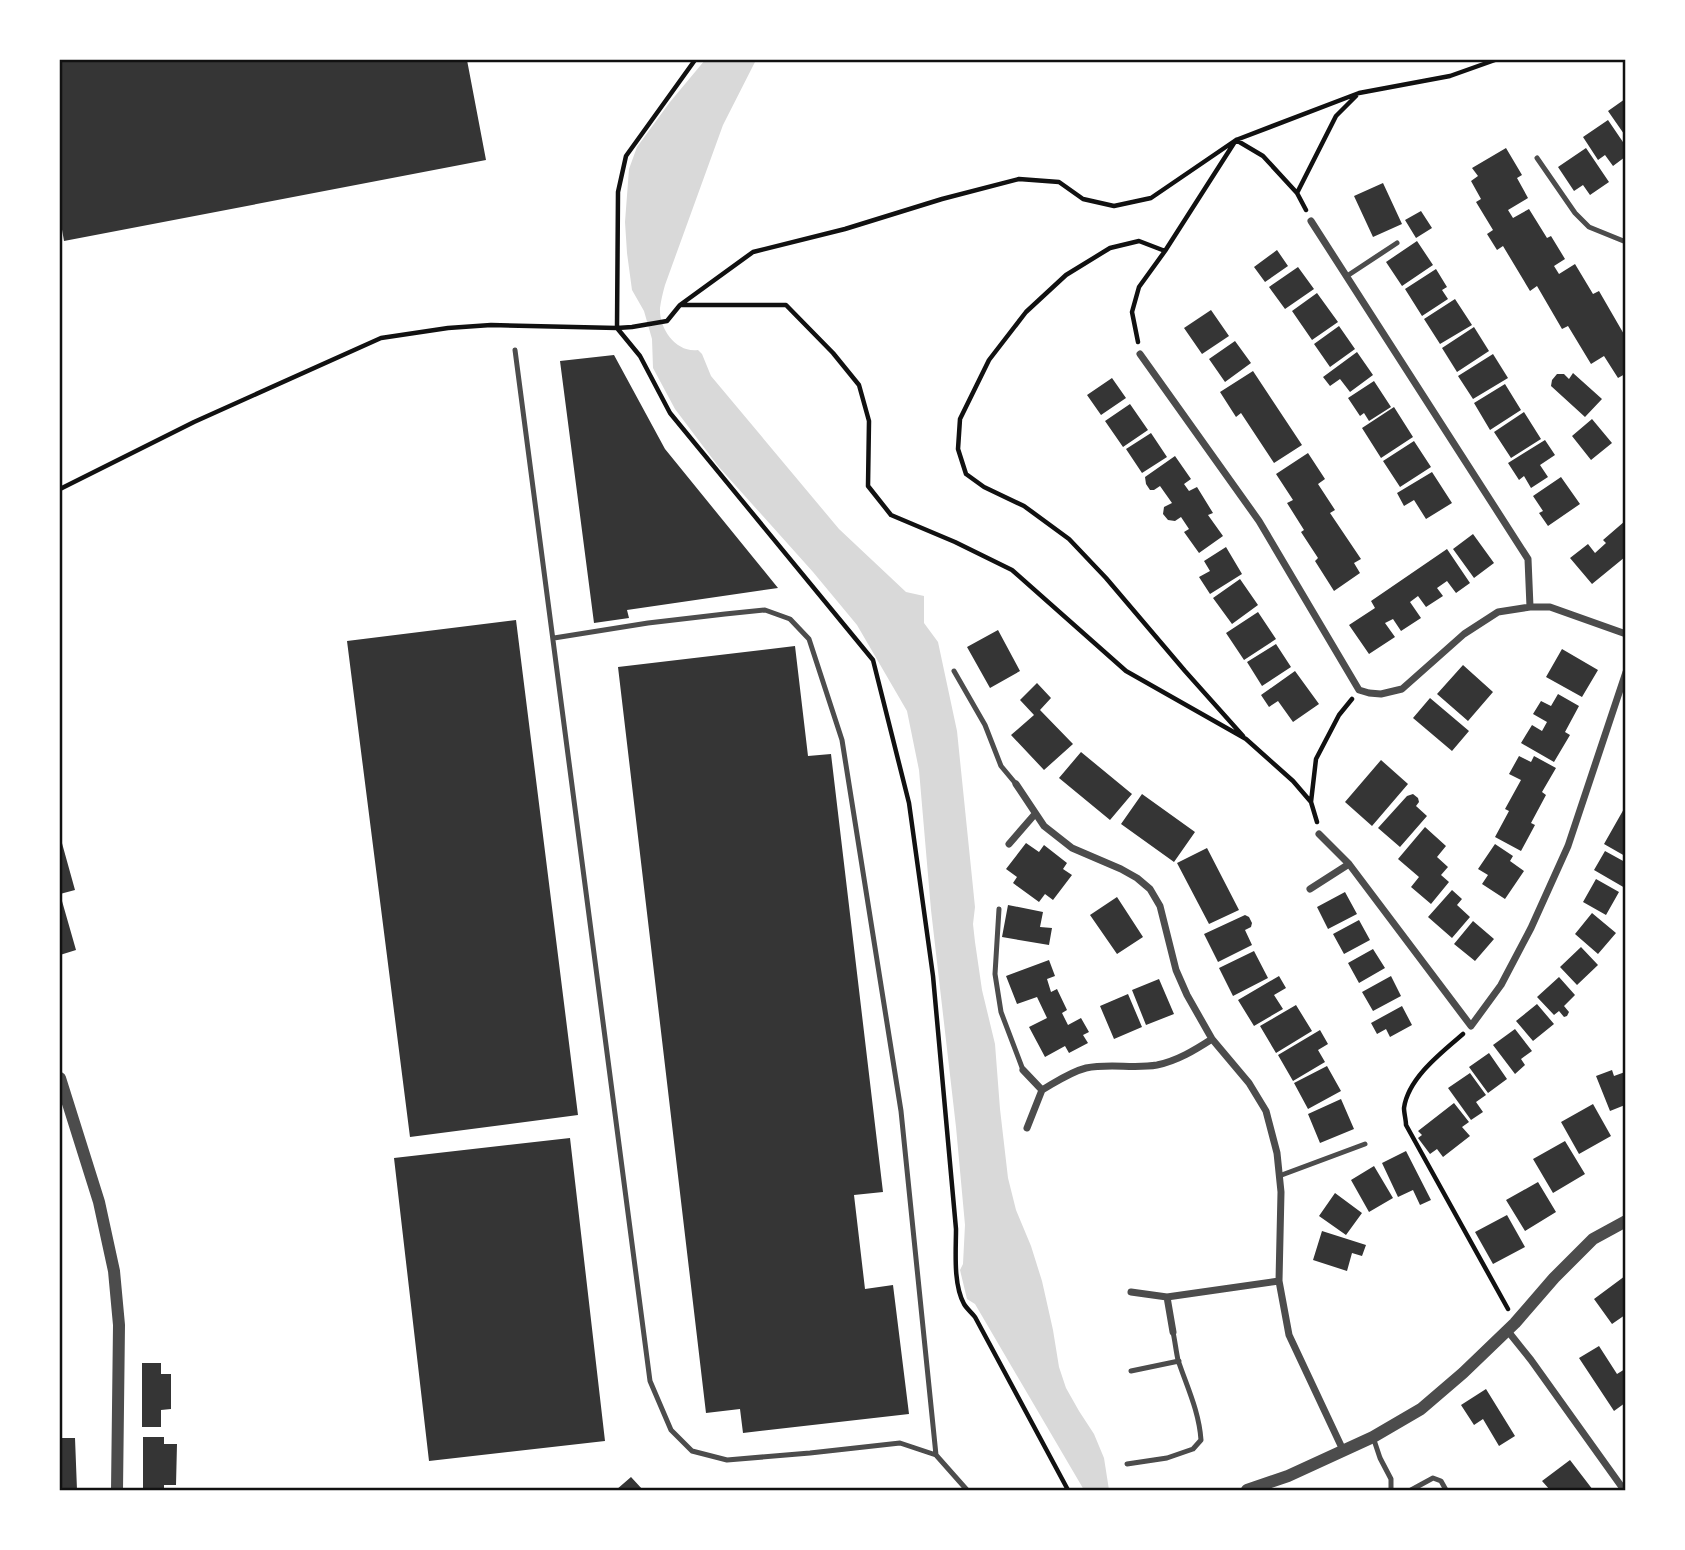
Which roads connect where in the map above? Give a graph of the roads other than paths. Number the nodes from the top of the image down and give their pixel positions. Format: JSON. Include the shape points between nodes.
{"nodes":[{"id":1,"x":1536,"y":158,"type":"dead end"},
{"id":2,"x":1311,"y":221,"type":"road end"},
{"id":3,"x":1626,"y":242,"type":"edge"},
{"id":4,"x":1397,"y":243,"type":"dead end"},
{"id":5,"x":1347,"y":276,"type":"junction"},
{"id":6,"x":515,"y":350,"type":"dead end"},
{"id":7,"x":1140,"y":354,"type":"road end"},
{"id":8,"x":1530,"y":607,"type":"junction"},
{"id":9,"x":1626,"y":634,"type":"edge"},
{"id":10,"x":554,"y":638,"type":"junction"},
{"id":11,"x":954,"y":671,"type":"dead end"},
{"id":12,"x":1626,"y":672,"type":"edge"},
{"id":13,"x":1016,"y":784,"type":"joint"},
{"id":14,"x":1035,"y":814,"type":"junction"},
{"id":15,"x":1320,"y":834,"type":"road end"},
{"id":16,"x":1009,"y":844,"type":"dead end"},
{"id":17,"x":1349,"y":864,"type":"junction"},
{"id":18,"x":1310,"y":889,"type":"dead end"},
{"id":19,"x":999,"y":909,"type":"dead end"},
{"id":20,"x":1212,"y":1039,"type":"junction"},
{"id":21,"x":1023,"y":1070,"type":"joint"},
{"id":22,"x":60,"y":1078,"type":"edge"},
{"id":23,"x":1042,"y":1090,"type":"junction"},
{"id":24,"x":1027,"y":1128,"type":"dead end"},
{"id":25,"x":1365,"y":1144,"type":"dead end"},
{"id":26,"x":1279,"y":1176,"type":"junction"},
{"id":27,"x":1626,"y":1221,"type":"edge"},
{"id":28,"x":1279,"y":1281,"type":"junction"},
{"id":29,"x":1131,"y":1292,"type":"dead end"},
{"id":30,"x":1167,"y":1297,"type":"junction"},
{"id":31,"x":1511,"y":1326,"type":"junction"},
{"id":32,"x":1173,"y":1332,"type":"joint"},
{"id":33,"x":1179,"y":1361,"type":"junction"},
{"id":34,"x":1131,"y":1371,"type":"dead end"},
{"id":35,"x":1373,"y":1437,"type":"junction"},
{"id":36,"x":1343,"y":1450,"type":"junction"},
{"id":37,"x":936,"y":1455,"type":"junction"},
{"id":38,"x":1127,"y":1464,"type":"dead end"},
{"id":39,"x":117,"y":1490,"type":"edge"},
{"id":40,"x":967,"y":1490,"type":"edge"},
{"id":41,"x":1247,"y":1490,"type":"edge"},
{"id":42,"x":1391,"y":1490,"type":"edge"},
{"id":43,"x":1411,"y":1490,"type":"edge"},
{"id":44,"x":1446,"y":1490,"type":"edge"},
{"id":45,"x":1624,"y":1490,"type":"edge"}],
"edges":[{"from":1,"to":3,"type":"lane","via":[[1589,228]]},
{"from":2,"to":5,"type":"street"},
{"from":4,"to":5,"type":"lane"},
{"from":5,"to":8,"type":"street","via":[[1528,559]]},
{"from":6,"to":10,"type":"lane"},
{"from":7,"to":8,"type":"street","via":[[1259,521],[1359,690],[1381,694],[1402,689],[1464,634],[1498,612]]},
{"from":8,"to":9,"type":"street","via":[[1550,607]]},
{"from":10,"to":37,"type":"lane","via":[[650,1381],[671,1430],[692,1451],[727,1460],[900,1443]]},
{"from":10,"to":37,"type":"lane","via":[[765,610],[790,619],[809,639],[842,740],[901,1111]]},
{"from":11,"to":13,"type":"lane","via":[[985,725],[1001,766]]},
{"from":12,"to":17,"type":"street","via":[[1568,846],[1502,985],[1471,1027]]},
{"from":13,"to":14,"type":"street"},
{"from":14,"to":16,"type":"street"},
{"from":14,"to":20,"type":"street","via":[[1072,848],[1121,869],[1150,889],[1160,906],[1176,970]]},
{"from":15,"to":17,"type":"street"},
{"from":17,"to":18,"type":"street"},
{"from":19,"to":21,"type":"lane","via":[[995,974],[1001,1012]]},
{"from":20,"to":23,"type":"street","via":[[1171,1061],[1085,1068]]},
{"from":20,"to":26,"type":"street","via":[[1266,1111]]},
{"from":21,"to":23,"type":"street"},
{"from":22,"to":39,"type":"street","via":[[99,1202],[114,1271],[119,1325]]},
{"from":23,"to":24,"type":"street"},
{"from":25,"to":26,"type":"lane"},
{"from":26,"to":28,"type":"street"},
{"from":27,"to":31,"type":"street","via":[[1593,1239]]},
{"from":28,"to":30,"type":"street"},
{"from":28,"to":36,"type":"street","via":[[1289,1335]]},
{"from":29,"to":30,"type":"street"},
{"from":30,"to":32,"type":"street"},
{"from":31,"to":35,"type":"street","via":[[1420,1409]]},
{"from":31,"to":45,"type":"street"},
{"from":32,"to":33,"type":"lane"},
{"from":33,"to":34,"type":"lane"},
{"from":33,"to":38,"type":"lane","via":[[1194,1400],[1201,1440],[1193,1449],[1167,1458]]},
{"from":35,"to":36,"type":"street"},
{"from":35,"to":42,"type":"lane","via":[[1391,1479]]},
{"from":36,"to":41,"type":"street"},
{"from":37,"to":40,"type":"lane"},
{"from":43,"to":44,"type":"lane","via":[[1433,1478]]}]}
